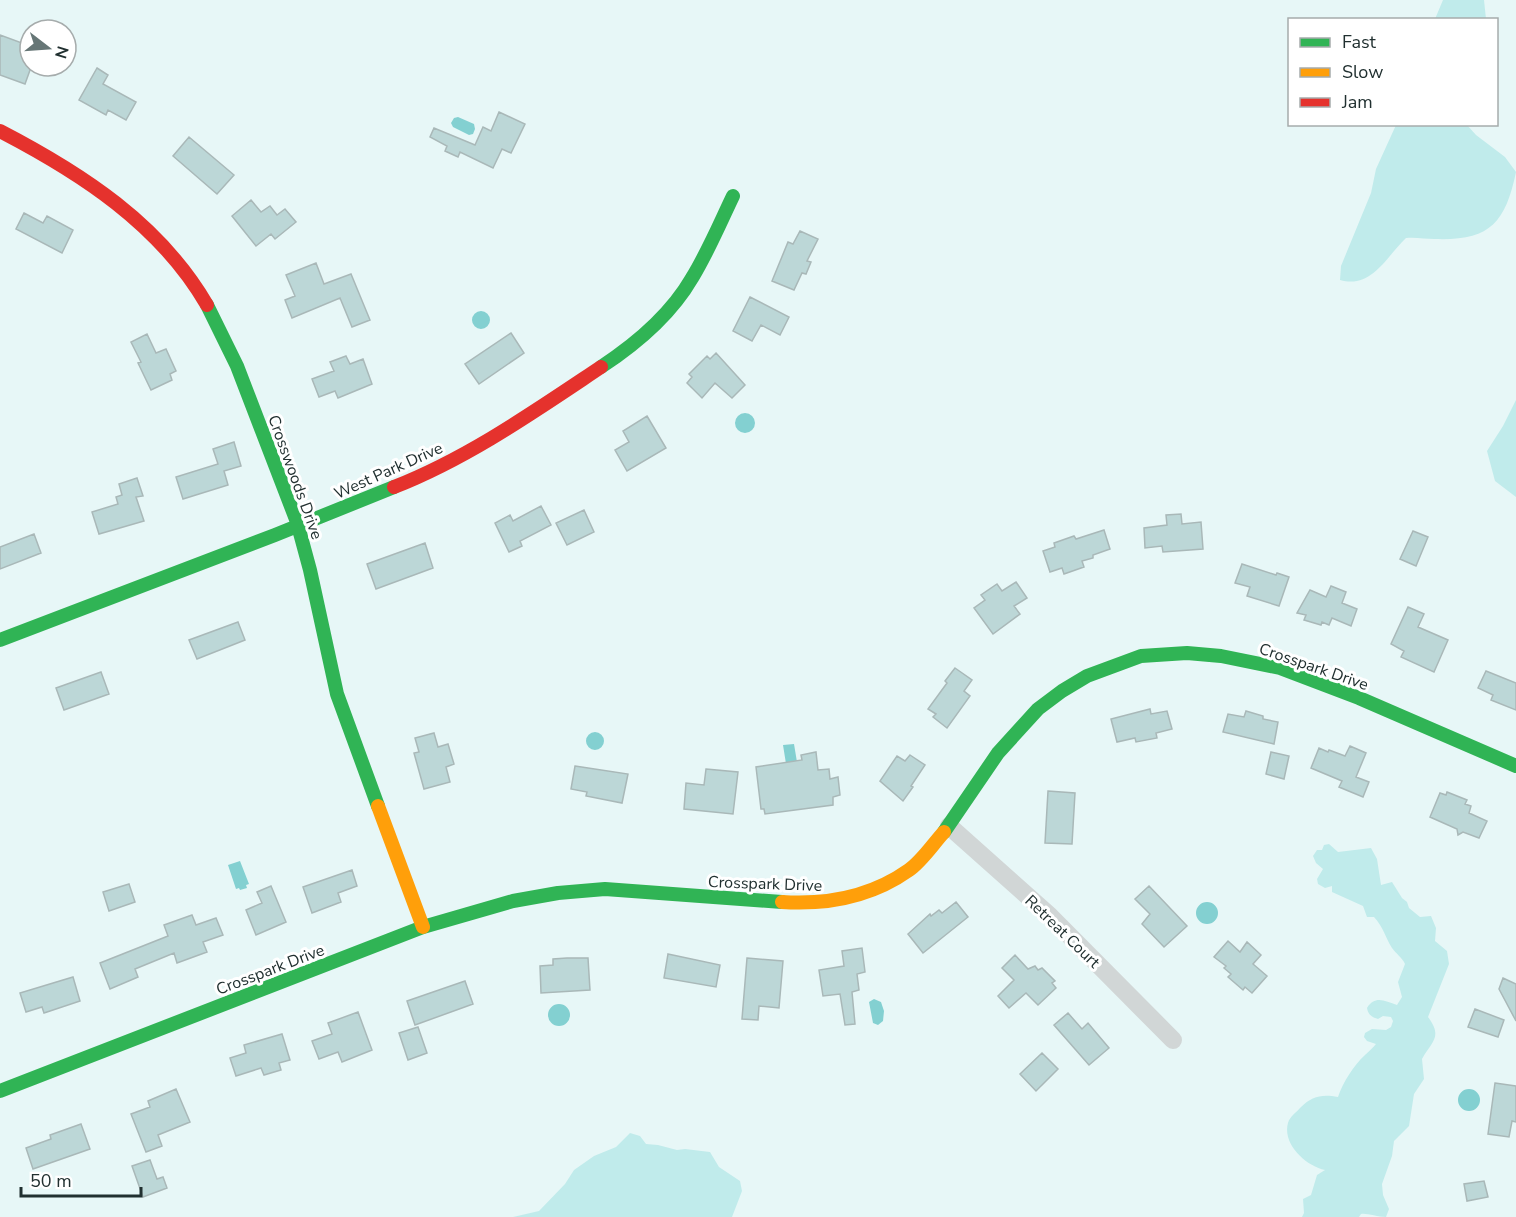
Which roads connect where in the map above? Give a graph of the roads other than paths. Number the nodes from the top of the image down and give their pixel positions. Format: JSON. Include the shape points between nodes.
{"nodes":[{"id":1,"x":0,"y":131,"type":"edge"},
{"id":2,"x":733,"y":196,"type":"dead end"},
{"id":3,"x":297,"y":526,"type":"junction"},
{"id":4,"x":0,"y":640,"type":"edge"},
{"id":5,"x":1516,"y":766,"type":"edge"},
{"id":6,"x":949,"y":826,"type":"junction"},
{"id":7,"x":423,"y":927,"type":"junction"},
{"id":8,"x":1173,"y":1040,"type":"dead end"},
{"id":9,"x":0,"y":1091,"type":"edge"}],
"edges":[{"from":1,"to":3,"type":"street","name":"Crosswoods Drive","via":[[88,180],[138,219],[179,266],[203,299],[238,368]]},
{"from":2,"to":3,"type":"street","name":"West Park Drive","via":[[692,279],[669,310],[634,344],[593,374],[445,464]]},
{"from":3,"to":4,"type":"street","name":"West Park Drive"},
{"from":3,"to":7,"type":"street","name":"Crosswoods Drive","via":[[337,694]]},
{"from":5,"to":6,"type":"street","name":"Crosspark Drive","via":[[1280,668],[1229,656],[1141,656],[1087,676],[1038,709],[998,753]]},
{"from":6,"to":7,"type":"street","name":"Crosspark Drive","via":[[911,869],[873,891],[838,901],[808,904],[574,890],[483,908]]},
{"from":6,"to":8,"type":"street","name":"Retreat Court","via":[[1050,916]]},
{"from":7,"to":9,"type":"street","name":"Crosspark Drive"}]}
